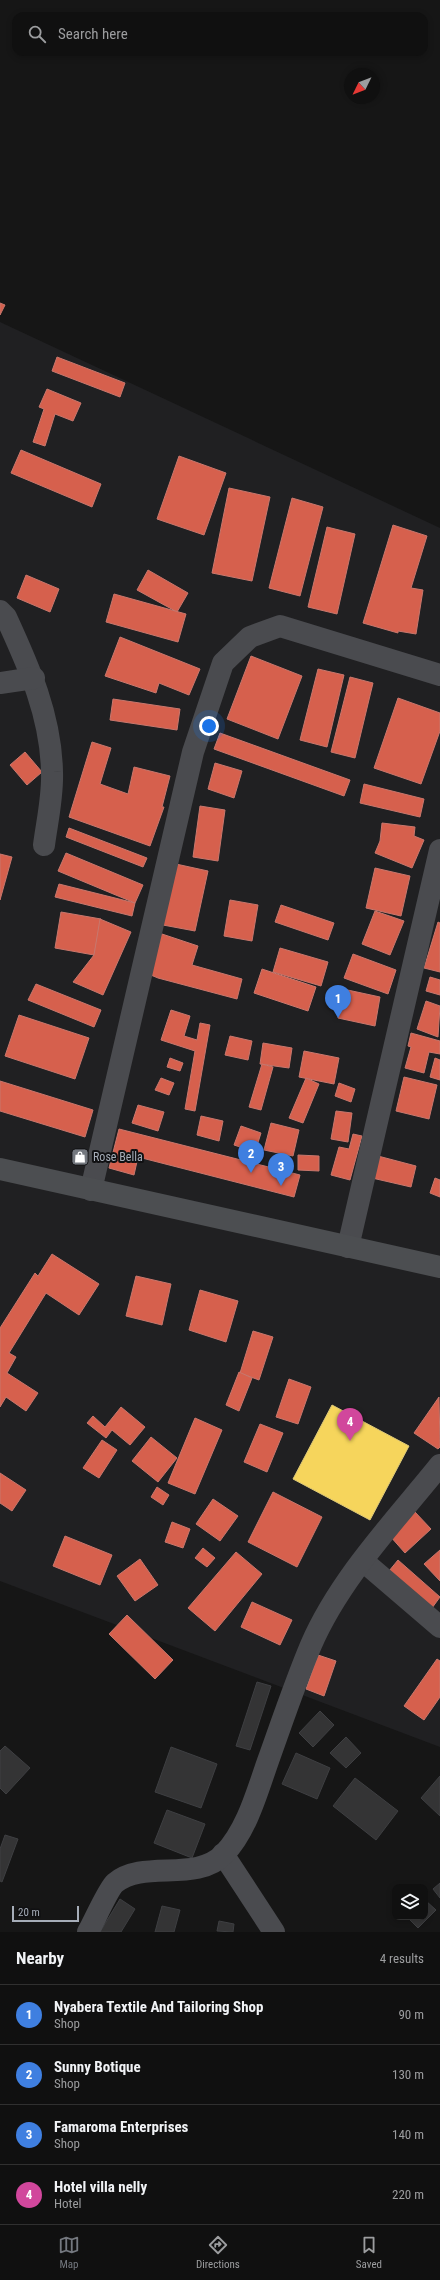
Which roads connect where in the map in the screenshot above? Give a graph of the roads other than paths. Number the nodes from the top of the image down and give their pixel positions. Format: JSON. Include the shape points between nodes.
{"nodes":[{"id":1,"x":0,"y":610,"type":"edge"},
{"id":2,"x":440,"y":675,"type":"edge"},
{"id":3,"x":34,"y":678,"type":"junction"},
{"id":4,"x":0,"y":683,"type":"edge"},
{"id":5,"x":44,"y":845,"type":"dead end"},
{"id":6,"x":440,"y":850,"type":"edge"},
{"id":7,"x":0,"y":1169,"type":"edge"},
{"id":8,"x":91,"y":1190,"type":"junction"},
{"id":9,"x":348,"y":1247,"type":"junction"},
{"id":10,"x":440,"y":1267,"type":"edge"},
{"id":11,"x":440,"y":1465,"type":"edge"},
{"id":12,"x":363,"y":1561,"type":"junction"},
{"id":13,"x":440,"y":1627,"type":"edge"},
{"id":14,"x":223,"y":1854,"type":"junction"},
{"id":15,"x":88,"y":1932,"type":"edge"},
{"id":16,"x":274,"y":1932,"type":"edge"}],
"edges":[{"from":1,"to":3,"type":"street","via":[[6,617]]},
{"from":2,"to":8,"type":"street","via":[[280,626],[250,637],[223,663],[193,752]]},
{"from":3,"to":4,"type":"street"},
{"from":3,"to":5,"type":"street","via":[[48,730],[52,773]]},
{"from":6,"to":9,"type":"street"},
{"from":7,"to":8,"type":"main road"},
{"from":8,"to":9,"type":"main road"},
{"from":9,"to":10,"type":"main road"},
{"from":11,"to":12,"type":"street"},
{"from":12,"to":13,"type":"street"},
{"from":12,"to":14,"type":"street","via":[[337,1598],[312,1644],[254,1799],[238,1834]]},
{"from":14,"to":15,"type":"street","via":[[204,1867],[126,1876],[114,1884]]},
{"from":14,"to":16,"type":"street"}]}
